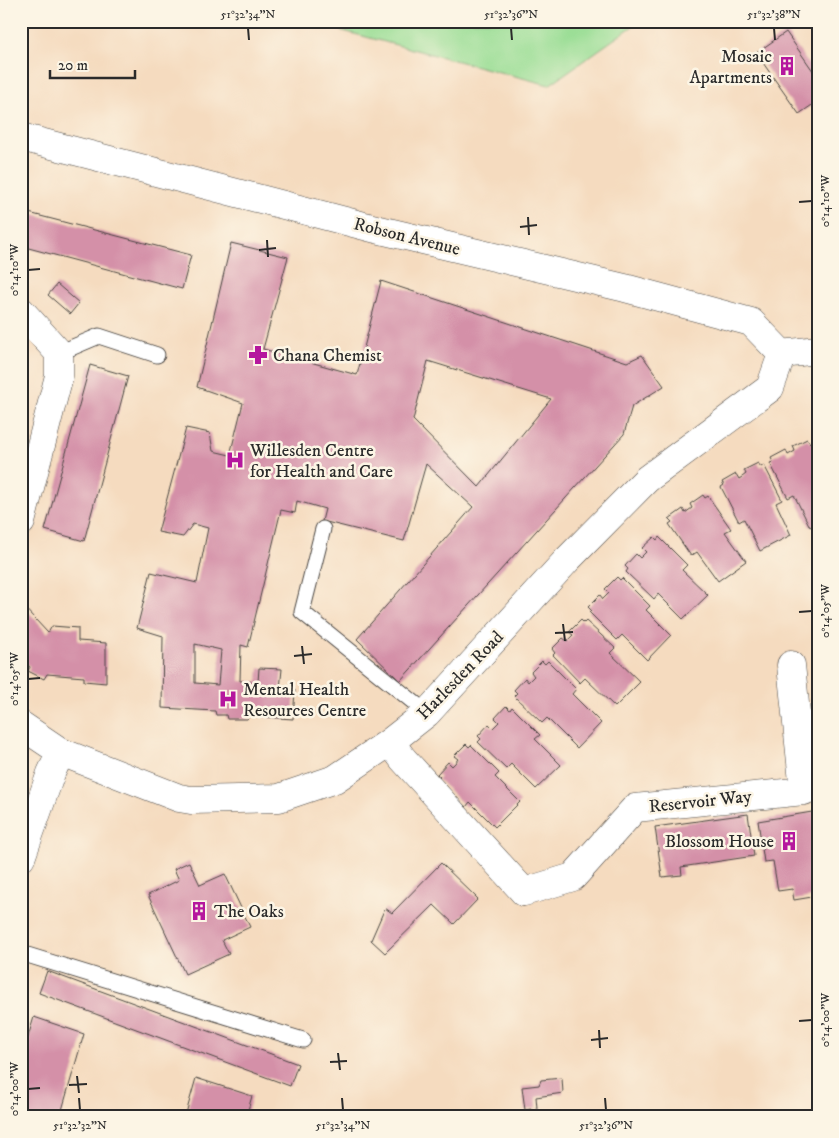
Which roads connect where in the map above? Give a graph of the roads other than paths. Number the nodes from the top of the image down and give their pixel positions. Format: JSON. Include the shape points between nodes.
{"nodes":[{"id":1,"x":21,"y":138,"type":"edge"},
{"id":2,"x":21,"y":312,"type":"edge"},
{"id":3,"x":818,"y":350,"type":"edge"},
{"id":4,"x":59,"y":353,"type":"junction"},
{"id":5,"x":782,"y":354,"type":"junction"},
{"id":6,"x":157,"y":355,"type":"dead end"},
{"id":7,"x":21,"y":522,"type":"edge"},
{"id":8,"x":322,"y":529,"type":"dead end"},
{"id":9,"x":791,"y":665,"type":"dead end"},
{"id":10,"x":427,"y":713,"type":"junction"},
{"id":11,"x":21,"y":726,"type":"edge"},
{"id":12,"x":390,"y":742,"type":"junction"},
{"id":13,"x":61,"y":752,"type":"junction"},
{"id":14,"x":21,"y":858,"type":"edge"},
{"id":15,"x":21,"y":953,"type":"edge"},
{"id":16,"x":303,"y":1040,"type":"dead end"}],
"edges":[{"from":1,"to":5,"type":"street","name":"Robson Avenue","via":[[751,322]]},
{"from":2,"to":4,"type":"street"},
{"from":3,"to":5,"type":"street"},
{"from":4,"to":6,"type":"lane","via":[[99,336]]},
{"from":4,"to":7,"type":"street","via":[[59,376]]},
{"from":5,"to":10,"type":"street","name":"Harlesden Road","via":[[770,388],[647,479],[567,560]]},
{"from":8,"to":10,"type":"lane","via":[[302,612]]},
{"from":9,"to":12,"type":"street","name":"Reservoir Way","via":[[804,791],[635,808],[573,877],[524,892]]},
{"from":10,"to":12,"type":"street","name":"Harlesden Road"},
{"from":11,"to":13,"type":"street","name":"Harlesden Road"},
{"from":12,"to":13,"type":"street","name":"Harlesden Road","via":[[335,779],[279,798],[179,798]]},
{"from":13,"to":14,"type":"street"},
{"from":15,"to":16,"type":"lane"}]}
